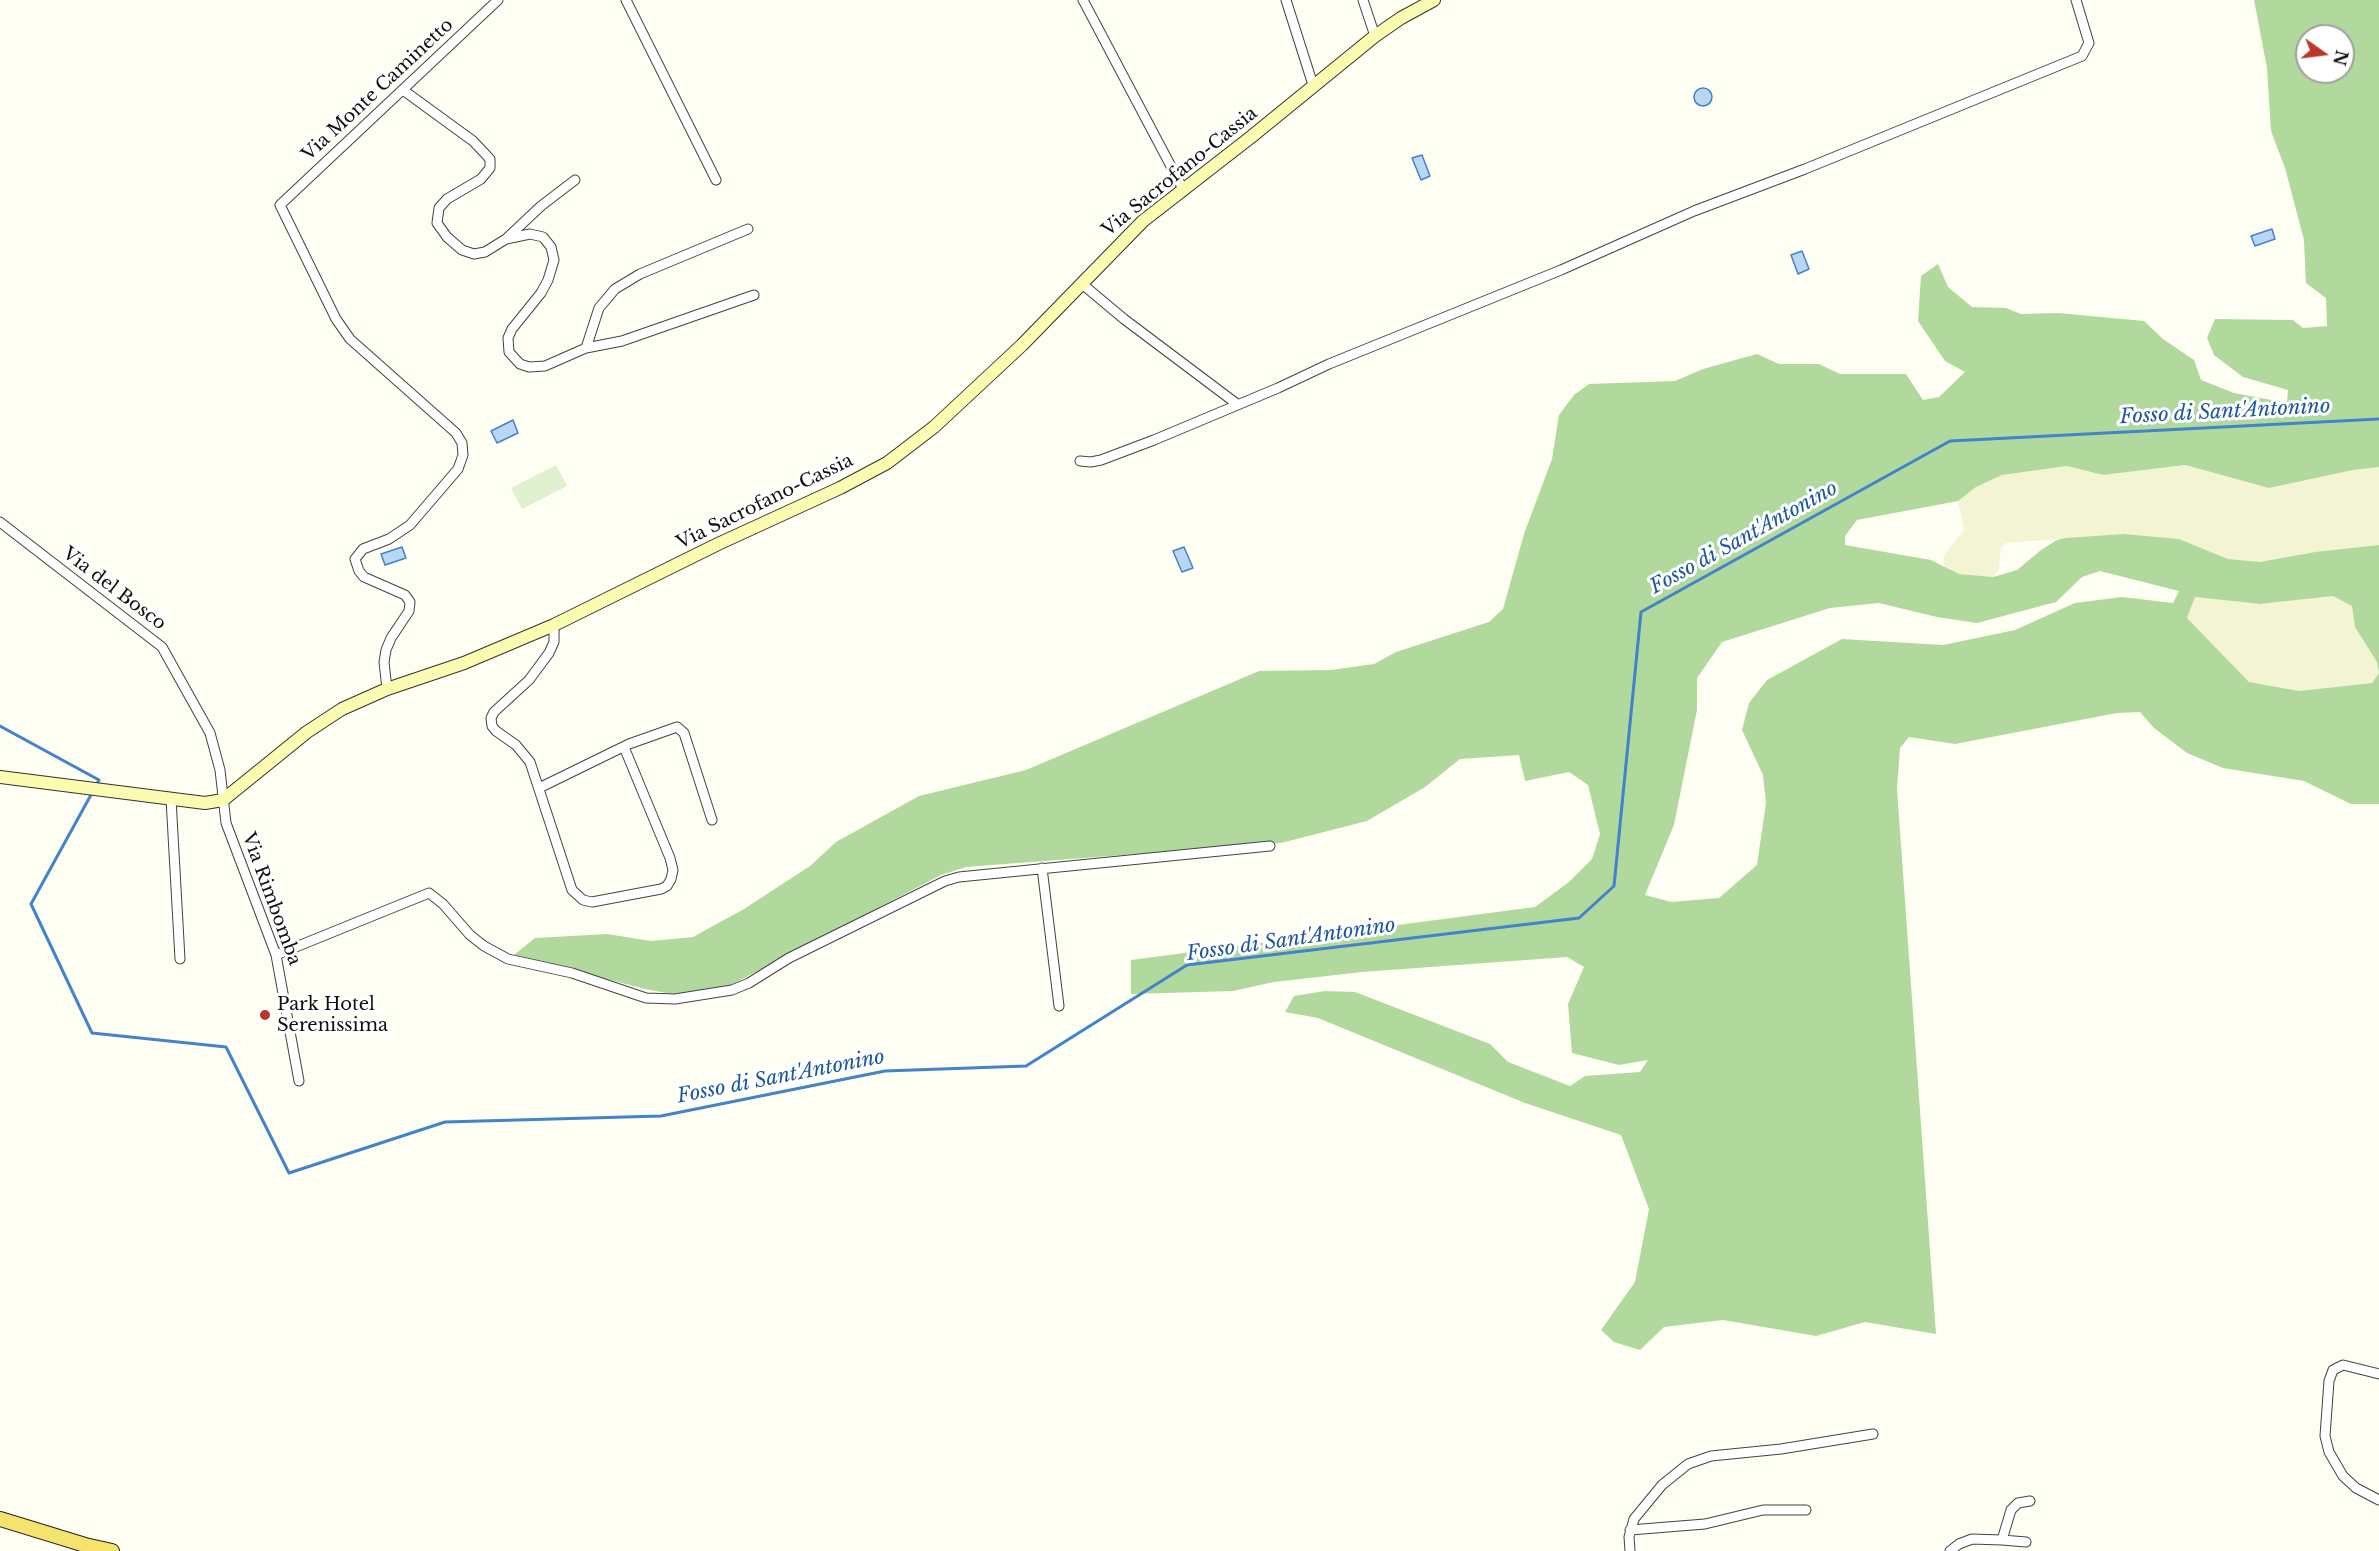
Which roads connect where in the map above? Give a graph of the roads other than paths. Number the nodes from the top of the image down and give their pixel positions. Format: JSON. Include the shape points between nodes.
{"nodes":[{"id":1,"x":498,"y":0,"type":"edge"},
{"id":2,"x":626,"y":0,"type":"edge"},
{"id":3,"x":1083,"y":0,"type":"edge"},
{"id":4,"x":1286,"y":0,"type":"edge"},
{"id":5,"x":1363,"y":0,"type":"edge"},
{"id":6,"x":1434,"y":0,"type":"edge"},
{"id":7,"x":2076,"y":0,"type":"edge"},
{"id":8,"x":1375,"y":36,"type":"junction"},
{"id":9,"x":1313,"y":85,"type":"junction"},
{"id":10,"x":404,"y":90,"type":"junction"},
{"id":11,"x":575,"y":180,"type":"dead end"},
{"id":12,"x":716,"y":180,"type":"dead end"},
{"id":13,"x":1183,"y":189,"type":"junction"},
{"id":14,"x":748,"y":229,"type":"dead end"},
{"id":15,"x":506,"y":239,"type":"junction"},
{"id":16,"x":1081,"y":283,"type":"junction"},
{"id":17,"x":754,"y":295,"type":"dead end"},
{"id":18,"x":586,"y":348,"type":"junction"},
{"id":19,"x":1237,"y":404,"type":"junction"},
{"id":20,"x":1080,"y":460,"type":"dead end"},
{"id":21,"x":0,"y":522,"type":"edge"},
{"id":22,"x":554,"y":625,"type":"junction"},
{"id":23,"x":387,"y":689,"type":"junction"},
{"id":24,"x":624,"y":747,"type":"junction"},
{"id":25,"x":0,"y":777,"type":"edge"},
{"id":26,"x":539,"y":788,"type":"junction"},
{"id":27,"x":171,"y":799,"type":"junction"},
{"id":28,"x":223,"y":800,"type":"junction"},
{"id":29,"x":712,"y":820,"type":"dead end"},
{"id":30,"x":1270,"y":846,"type":"dead end"},
{"id":31,"x":1042,"y":868,"type":"junction"},
{"id":32,"x":276,"y":955,"type":"junction"},
{"id":33,"x":180,"y":958,"type":"dead end"},
{"id":34,"x":1059,"y":1006,"type":"dead end"},
{"id":35,"x":299,"y":1081,"type":"dead end"},
{"id":36,"x":2379,"y":1374,"type":"edge"},
{"id":37,"x":1873,"y":1434,"type":"dead end"},
{"id":38,"x":2379,"y":1500,"type":"edge"},
{"id":39,"x":2030,"y":1501,"type":"dead end"},
{"id":40,"x":1806,"y":1510,"type":"dead end"},
{"id":41,"x":0,"y":1519,"type":"edge"},
{"id":42,"x":1630,"y":1530,"type":"junction"},
{"id":43,"x":2002,"y":1540,"type":"junction"},
{"id":44,"x":2026,"y":1542,"type":"dead end"},
{"id":45,"x":76,"y":1547,"type":"edge"},
{"id":46,"x":112,"y":1551,"type":"edge"},
{"id":47,"x":1630,"y":1551,"type":"edge"},
{"id":48,"x":1950,"y":1551,"type":"edge"}],
"edges":[{"from":1,"to":10,"type":"street","name":"Via Monte Caminetto"},
{"from":2,"to":12,"type":"street"},
{"from":3,"to":13,"type":"street"},
{"from":4,"to":9,"type":"street"},
{"from":5,"to":8,"type":"street"},
{"from":6,"to":8,"type":"street","name":"Via Sacrofano-Cassia"},
{"from":7,"to":19,"type":"street","via":[[2089,43],[2082,56],[1694,211]]},
{"from":8,"to":9,"type":"street","name":"Via Sacrofano-Cassia"},
{"from":9,"to":13,"type":"street","name":"Via Sacrofano-Cassia"},
{"from":10,"to":15,"type":"street","via":[[473,141],[490,159],[490,168],[481,178],[441,204],[436,219],[443,233],[462,250],[474,254]]},
{"from":10,"to":23,"type":"street","name":"Via Monte Caminetto","via":[[280,205],[336,319],[350,339],[456,433],[462,443],[464,455],[458,469],[410,525],[363,549],[355,559],[364,577],[405,595],[410,602],[386,650]]},
{"from":11,"to":15,"type":"street"},
{"from":13,"to":16,"type":"street","name":"Via Sacrofano-Cassia","via":[[1129,234]]},
{"from":14,"to":18,"type":"street","via":[[640,274],[615,289],[599,308]]},
{"from":15,"to":18,"type":"street","via":[[540,235],[549,243],[554,256],[544,289],[510,333],[507,347],[512,357],[523,366],[540,367]]},
{"from":16,"to":19,"type":"street"},
{"from":16,"to":22,"type":"street","name":"Via Sacrofano-Cassia","via":[[1022,345],[934,427],[887,463]]},
{"from":17,"to":18,"type":"street","via":[[621,341]]},
{"from":19,"to":20,"type":"street","via":[[1105,459]]},
{"from":21,"to":28,"type":"street","name":"Via del Bosco","via":[[162,647],[210,733]]},
{"from":22,"to":23,"type":"street","name":"Via Sacrofano-Cassia","via":[[464,663]]},
{"from":22,"to":26,"type":"street","via":[[549,653],[529,680],[491,718],[496,731],[525,753]]},
{"from":23,"to":28,"type":"street","name":"Via Sacrofano-Cassia","via":[[325,718]]},
{"from":24,"to":26,"type":"street"},
{"from":24,"to":26,"type":"street","via":[[670,858],[671,879],[661,889],[592,902],[577,896]]},
{"from":24,"to":29,"type":"street","via":[[672,728],[681,729]]},
{"from":25,"to":27,"type":"street"},
{"from":27,"to":28,"type":"street","via":[[212,803]]},
{"from":27,"to":33,"type":"street"},
{"from":28,"to":32,"type":"street","name":"Via Rimbomba","via":[[226,823]]},
{"from":30,"to":31,"type":"street"},
{"from":31,"to":32,"type":"street","via":[[945,881],[732,990],[675,999],[646,998],[572,973],[508,958],[470,935],[429,893]]},
{"from":31,"to":34,"type":"street"},
{"from":32,"to":35,"type":"street","name":"Via Rimbomba"},
{"from":36,"to":38,"type":"street","via":[[2343,1365],[2333,1370],[2325,1436],[2343,1476]]},
{"from":37,"to":42,"type":"street","via":[[1695,1460],[1662,1485],[1634,1519]]},
{"from":39,"to":43,"type":"street","via":[[2018,1503],[2011,1510]]},
{"from":40,"to":42,"type":"street","via":[[1763,1510],[1705,1524]]},
{"from":41,"to":45,"type":"main road"},
{"from":42,"to":47,"type":"street"},
{"from":43,"to":44,"type":"street"},
{"from":43,"to":48,"type":"street","via":[[1972,1539]]},
{"from":45,"to":46,"type":"main road"}]}
